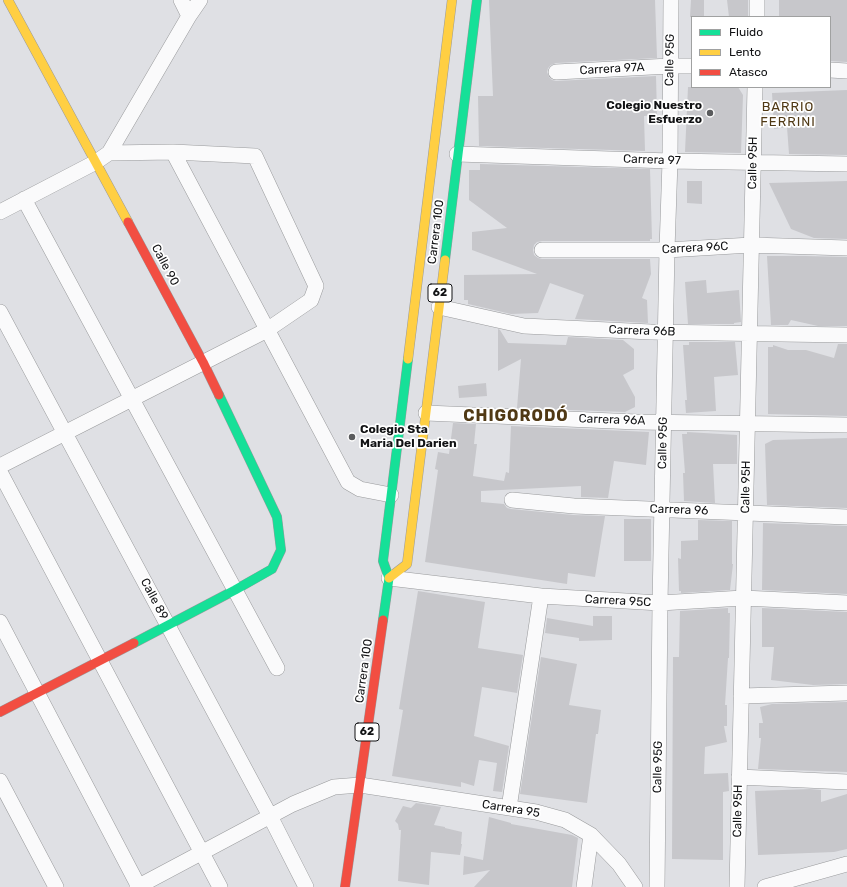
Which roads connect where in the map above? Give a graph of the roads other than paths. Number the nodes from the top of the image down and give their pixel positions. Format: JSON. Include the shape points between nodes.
{"nodes":[{"id":1,"x":8,"y":0,"type":"edge"},
{"id":2,"x":181,"y":0,"type":"edge"},
{"id":3,"x":200,"y":0,"type":"edge"},
{"id":4,"x":452,"y":0,"type":"edge"},
{"id":5,"x":476,"y":0,"type":"edge"},
{"id":6,"x":671,"y":0,"type":"edge"},
{"id":7,"x":757,"y":0,"type":"edge"},
{"id":8,"x":190,"y":16,"type":"junction"},
{"id":9,"x":756,"y":16,"type":"edge"},
{"id":10,"x":670,"y":66,"type":"junction"},
{"id":11,"x":691,"y":66,"type":"edge"},
{"id":12,"x":831,"y":70,"type":"edge"},
{"id":13,"x":847,"y":71,"type":"edge"},
{"id":14,"x":556,"y":72,"type":"dead end"},
{"id":15,"x":755,"y":88,"type":"edge"},
{"id":16,"x":173,"y":152,"type":"junction"},
{"id":17,"x":109,"y":153,"type":"junction"},
{"id":18,"x":457,"y":154,"type":"junction"},
{"id":19,"x":670,"y":161,"type":"junction"},
{"id":20,"x":96,"y":162,"type":"junction"},
{"id":21,"x":753,"y":163,"type":"junction"},
{"id":22,"x":847,"y":164,"type":"edge"},
{"id":23,"x":24,"y":199,"type":"junction"},
{"id":24,"x":0,"y":212,"type":"edge"},
{"id":25,"x":751,"y":244,"type":"junction"},
{"id":26,"x":847,"y":248,"type":"edge"},
{"id":27,"x":542,"y":250,"type":"dead end"},
{"id":28,"x":666,"y":250,"type":"junction"},
{"id":29,"x":439,"y":307,"type":"junction"},
{"id":30,"x":0,"y":312,"type":"edge"},
{"id":31,"x":267,"y":330,"type":"junction"},
{"id":32,"x":665,"y":332,"type":"junction"},
{"id":33,"x":749,"y":333,"type":"junction"},
{"id":34,"x":847,"y":335,"type":"edge"},
{"id":35,"x":203,"y":362,"type":"junction"},
{"id":36,"x":132,"y":399,"type":"junction"},
{"id":37,"x":426,"y":413,"type":"junction"},
{"id":38,"x":664,"y":422,"type":"junction"},
{"id":39,"x":747,"y":424,"type":"junction"},
{"id":40,"x":847,"y":425,"type":"edge"},
{"id":41,"x":65,"y":433,"type":"junction"},
{"id":42,"x":0,"y":466,"type":"edge"},
{"id":43,"x":0,"y":472,"type":"edge"},
{"id":44,"x":391,"y":495,"type":"junction"},
{"id":45,"x":512,"y":500,"type":"dead end"},
{"id":46,"x":662,"y":510,"type":"junction"},
{"id":47,"x":745,"y":513,"type":"junction"},
{"id":48,"x":847,"y":517,"type":"edge"},
{"id":49,"x":389,"y":578,"type":"junction"},
{"id":50,"x":235,"y":590,"type":"junction"},
{"id":51,"x":541,"y":596,"type":"junction"},
{"id":52,"x":743,"y":598,"type":"junction"},
{"id":53,"x":660,"y":603,"type":"junction"},
{"id":54,"x":847,"y":603,"type":"edge"},
{"id":55,"x":0,"y":622,"type":"edge"},
{"id":56,"x":167,"y":625,"type":"junction"},
{"id":57,"x":100,"y":660,"type":"junction"},
{"id":58,"x":277,"y":668,"type":"dead end"},
{"id":59,"x":37,"y":693,"type":"junction"},
{"id":60,"x":847,"y":694,"type":"edge"},
{"id":61,"x":741,"y":696,"type":"junction"},
{"id":62,"x":0,"y":712,"type":"edge"},
{"id":63,"x":739,"y":777,"type":"junction"},
{"id":64,"x":0,"y":781,"type":"edge"},
{"id":65,"x":847,"y":782,"type":"edge"},
{"id":66,"x":360,"y":785,"type":"junction"},
{"id":67,"x":509,"y":808,"type":"junction"},
{"id":68,"x":270,"y":816,"type":"junction"},
{"id":69,"x":591,"y":836,"type":"junction"},
{"id":70,"x":202,"y":853,"type":"junction"},
{"id":71,"x":847,"y":864,"type":"edge"},
{"id":72,"x":56,"y":887,"type":"edge"},
{"id":73,"x":138,"y":887,"type":"edge"},
{"id":74,"x":220,"y":887,"type":"edge"},
{"id":75,"x":306,"y":887,"type":"edge"},
{"id":76,"x":345,"y":887,"type":"edge"},
{"id":77,"x":584,"y":887,"type":"edge"},
{"id":78,"x":635,"y":887,"type":"edge"},
{"id":79,"x":656,"y":887,"type":"edge"},
{"id":80,"x":737,"y":887,"type":"edge"},
{"id":81,"x":765,"y":887,"type":"edge"}],
"edges":[{"from":1,"to":20,"type":"main road","name":"Calle 90"},
{"from":2,"to":8,"type":"street"},
{"from":3,"to":8,"type":"street"},
{"from":4,"to":44,"type":"main road","name":"Carrera 100","number":"62"},
{"from":5,"to":18,"type":"main road","name":"Carrera 100","number":"62"},
{"from":6,"to":10,"type":"street","name":"Calle 95G"},
{"from":7,"to":9,"type":"street"},
{"from":8,"to":17,"type":"street"},
{"from":10,"to":11,"type":"street","name":"Carrera 97A"},
{"from":10,"to":14,"type":"street","name":"Carrera 97A"},
{"from":10,"to":19,"type":"street","name":"Calle 95G"},
{"from":12,"to":13,"type":"street"},
{"from":15,"to":21,"type":"street","name":"Calle 95H"},
{"from":16,"to":17,"type":"street"},
{"from":16,"to":31,"type":"street"},
{"from":16,"to":31,"type":"street","via":[[255,156],[316,286],[311,300]]},
{"from":17,"to":20,"type":"street"},
{"from":18,"to":19,"type":"street","name":"Carrera 97"},
{"from":18,"to":29,"type":"main road","name":"Carrera 100","number":"62"},
{"from":19,"to":21,"type":"street","name":"Carrera 97"},
{"from":19,"to":28,"type":"street","name":"Calle 95G"},
{"from":20,"to":23,"type":"street"},
{"from":20,"to":35,"type":"main road","name":"Calle 90"},
{"from":21,"to":22,"type":"street","name":"Carrera 97"},
{"from":21,"to":25,"type":"street","name":"Calle 95H"},
{"from":23,"to":24,"type":"street"},
{"from":23,"to":36,"type":"street"},
{"from":25,"to":26,"type":"street","name":"Carrera 96C"},
{"from":25,"to":28,"type":"street","name":"Carrera 96C"},
{"from":25,"to":33,"type":"street","name":"Calle 95H"},
{"from":27,"to":28,"type":"street","name":"Carrera 96C"},
{"from":28,"to":32,"type":"street","name":"Calle 95G"},
{"from":29,"to":32,"type":"street","name":"Carrera 96B","via":[[524,326]]},
{"from":29,"to":37,"type":"main road","name":"Carrera 100","number":"62"},
{"from":30,"to":41,"type":"street","name":"Calle 89"},
{"from":31,"to":35,"type":"street"},
{"from":31,"to":44,"type":"street","via":[[348,482],[360,489]]},
{"from":32,"to":33,"type":"street","name":"Carrera 96B"},
{"from":32,"to":38,"type":"street","name":"Calle 95G"},
{"from":33,"to":34,"type":"street","name":"Carrera 96B"},
{"from":33,"to":39,"type":"street","name":"Calle 95H"},
{"from":35,"to":36,"type":"street"},
{"from":35,"to":50,"type":"main road","name":"Calle 90","via":[[277,517],[281,550],[272,568]]},
{"from":36,"to":41,"type":"street"},
{"from":36,"to":50,"type":"street"},
{"from":37,"to":38,"type":"street","name":"Carrera 96A"},
{"from":37,"to":49,"type":"main road","name":"Carrera 100","number":"62","via":[[407,564]]},
{"from":38,"to":39,"type":"street","name":"Carrera 96A"},
{"from":38,"to":46,"type":"street","name":"Calle 95G"},
{"from":39,"to":40,"type":"street","name":"Carrera 96A"},
{"from":39,"to":47,"type":"street","name":"Calle 95H"},
{"from":41,"to":42,"type":"street"},
{"from":41,"to":56,"type":"street","name":"Calle 89"},
{"from":43,"to":57,"type":"street"},
{"from":44,"to":49,"type":"main road","name":"Carrera 100","number":"62","via":[[383,561]]},
{"from":45,"to":46,"type":"street","name":"Carrera 96"},
{"from":46,"to":47,"type":"street","name":"Carrera 96"},
{"from":46,"to":53,"type":"street","name":"Calle 95G"},
{"from":47,"to":48,"type":"street","name":"Carrera 96"},
{"from":47,"to":52,"type":"street","name":"Calle 95H"},
{"from":49,"to":51,"type":"street","name":"Carrera 95C"},
{"from":49,"to":66,"type":"main road","name":"Carrera 100","number":"62"},
{"from":50,"to":56,"type":"main road"},
{"from":50,"to":58,"type":"street"},
{"from":51,"to":53,"type":"street","name":"Carrera 95C"},
{"from":51,"to":67,"type":"street"},
{"from":52,"to":53,"type":"street","name":"Carrera 95C"},
{"from":52,"to":54,"type":"street","name":"Carrera 95C"},
{"from":52,"to":61,"type":"street","name":"Calle 95H"},
{"from":53,"to":79,"type":"street","name":"Calle 95G"},
{"from":55,"to":59,"type":"street"},
{"from":56,"to":57,"type":"main road"},
{"from":56,"to":68,"type":"street","name":"Calle 89"},
{"from":57,"to":59,"type":"main road"},
{"from":57,"to":70,"type":"street"},
{"from":59,"to":62,"type":"main road"},
{"from":59,"to":73,"type":"street"},
{"from":60,"to":61,"type":"street"},
{"from":61,"to":63,"type":"street","name":"Calle 95H"},
{"from":63,"to":65,"type":"street"},
{"from":63,"to":80,"type":"street","name":"Calle 95H"},
{"from":64,"to":72,"type":"street"},
{"from":66,"to":67,"type":"street","name":"Carrera 95"},
{"from":66,"to":68,"type":"street","name":"Carrera 95","via":[[334,788]]},
{"from":66,"to":76,"type":"main road","name":"Carrera 100","number":"62"},
{"from":67,"to":69,"type":"street","name":"Carrera 95","via":[[565,820]]},
{"from":68,"to":70,"type":"street","name":"Carrera 95"},
{"from":68,"to":75,"type":"street","name":"Calle 89"},
{"from":69,"to":77,"type":"street"},
{"from":69,"to":78,"type":"street","name":"Carrera 95","via":[[619,864]]},
{"from":70,"to":73,"type":"street","name":"Carrera 95"},
{"from":70,"to":74,"type":"street"},
{"from":71,"to":81,"type":"street"}]}
